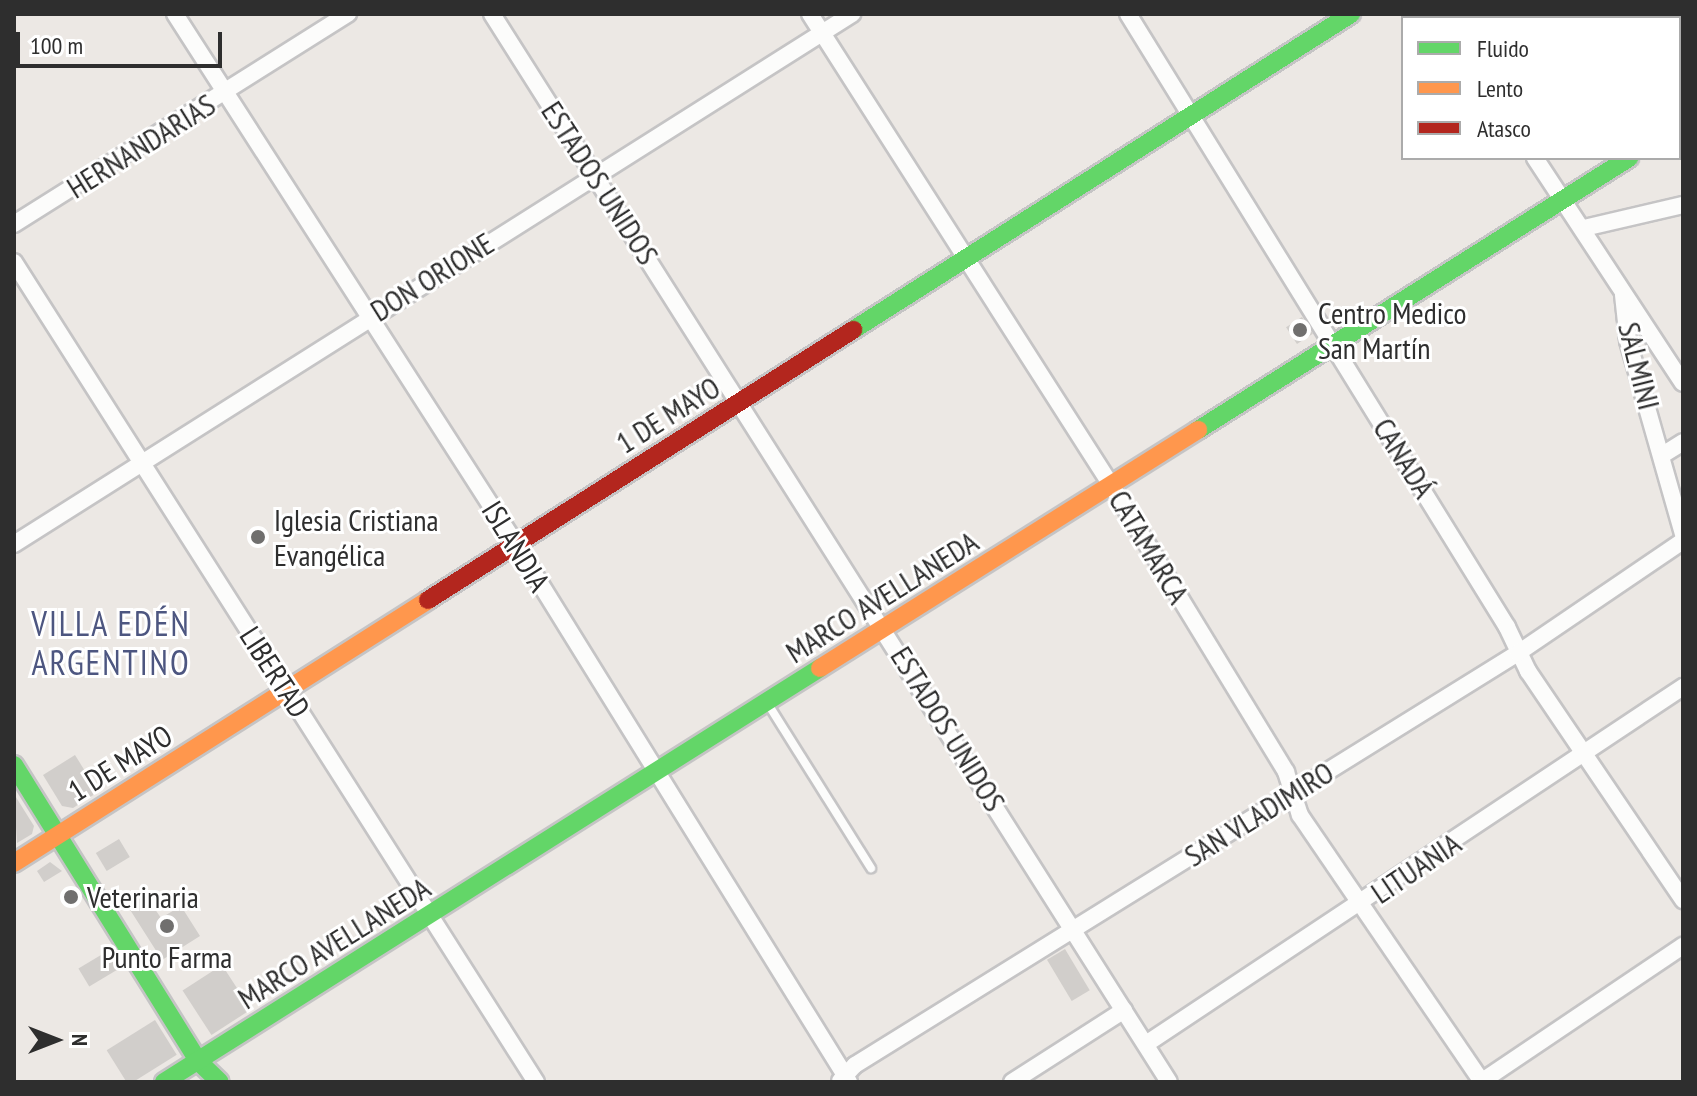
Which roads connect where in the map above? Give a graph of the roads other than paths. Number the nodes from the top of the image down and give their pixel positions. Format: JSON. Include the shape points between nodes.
{"nodes":[{"id":1,"x":175,"y":14,"type":"edge"},
{"id":2,"x":348,"y":14,"type":"edge"},
{"id":3,"x":492,"y":14,"type":"edge"},
{"id":4,"x":810,"y":14,"type":"edge"},
{"id":5,"x":852,"y":14,"type":"edge"},
{"id":6,"x":1128,"y":14,"type":"edge"},
{"id":7,"x":1351,"y":14,"type":"edge"},
{"id":8,"x":822,"y":33,"type":"junction"},
{"id":9,"x":225,"y":94,"type":"junction"},
{"id":10,"x":1193,"y":115,"type":"junction"},
{"id":11,"x":1536,"y":160,"type":"edge"},
{"id":12,"x":1626,"y":160,"type":"edge"},
{"id":13,"x":595,"y":175,"type":"junction"},
{"id":14,"x":1563,"y":200,"type":"junction"},
{"id":15,"x":1683,"y":205,"type":"edge"},
{"id":16,"x":14,"y":224,"type":"edge"},
{"id":17,"x":1584,"y":228,"type":"junction"},
{"id":18,"x":969,"y":258,"type":"junction"},
{"id":19,"x":14,"y":262,"type":"edge"},
{"id":20,"x":1623,"y":289,"type":"junction"},
{"id":21,"x":368,"y":317,"type":"junction"},
{"id":22,"x":1334,"y":344,"type":"junction"},
{"id":23,"x":1683,"y":383,"type":"edge"},
{"id":24,"x":741,"y":403,"type":"junction"},
{"id":25,"x":1683,"y":442,"type":"edge"},
{"id":26,"x":1664,"y":454,"type":"junction"},
{"id":27,"x":141,"y":462,"type":"junction"},
{"id":28,"x":1111,"y":485,"type":"junction"},
{"id":29,"x":1682,"y":540,"type":"edge"},
{"id":30,"x":515,"y":543,"type":"junction"},
{"id":31,"x":14,"y":544,"type":"edge"},
{"id":32,"x":886,"y":628,"type":"junction"},
{"id":33,"x":1518,"y":653,"type":"junction"},
{"id":34,"x":1683,"y":687,"type":"edge"},
{"id":35,"x":286,"y":691,"type":"junction"},
{"id":36,"x":767,"y":703,"type":"junction"},
{"id":37,"x":1584,"y":754,"type":"junction"},
{"id":38,"x":14,"y":765,"type":"edge"},
{"id":39,"x":655,"y":774,"type":"junction"},
{"id":40,"x":1293,"y":793,"type":"junction"},
{"id":41,"x":59,"y":835,"type":"junction"},
{"id":42,"x":14,"y":863,"type":"edge"},
{"id":43,"x":871,"y":868,"type":"dead end"},
{"id":44,"x":1683,"y":900,"type":"edge"},
{"id":45,"x":1364,"y":904,"type":"junction"},
{"id":46,"x":432,"y":916,"type":"junction"},
{"id":47,"x":1074,"y":931,"type":"junction"},
{"id":48,"x":1683,"y":946,"type":"edge"},
{"id":49,"x":1124,"y":1010,"type":"junction"},
{"id":50,"x":1146,"y":1044,"type":"junction"},
{"id":51,"x":198,"y":1061,"type":"junction"},
{"id":52,"x":844,"y":1080,"type":"edge"},
{"id":53,"x":164,"y":1082,"type":"edge"},
{"id":54,"x":220,"y":1082,"type":"edge"},
{"id":55,"x":536,"y":1082,"type":"edge"},
{"id":56,"x":1012,"y":1082,"type":"edge"},
{"id":57,"x":1169,"y":1082,"type":"edge"},
{"id":58,"x":1481,"y":1082,"type":"edge"}],
"edges":[{"from":1,"to":9,"type":"street","name":"ISLANDIA"},
{"from":2,"to":9,"type":"street","name":"HERNANDARIAS"},
{"from":3,"to":13,"type":"street","name":"ESTADOS UNIDOS"},
{"from":4,"to":8,"type":"street","name":"CATAMARCA"},
{"from":5,"to":8,"type":"street","name":"DON ORIONE"},
{"from":6,"to":10,"type":"street","name":"CANADÁ"},
{"from":7,"to":10,"type":"street","name":"1 DE MAYO"},
{"from":8,"to":13,"type":"street","name":"DON ORIONE"},
{"from":8,"to":18,"type":"street","name":"CATAMARCA"},
{"from":9,"to":16,"type":"street","name":"HERNANDARIAS"},
{"from":9,"to":21,"type":"street","name":"ISLANDIA"},
{"from":10,"to":18,"type":"street","name":"1 DE MAYO"},
{"from":10,"to":22,"type":"street","name":"CANADÁ"},
{"from":11,"to":14,"type":"street"},
{"from":12,"to":14,"type":"street","name":"MARCO AVELLANEDA"},
{"from":13,"to":21,"type":"street","name":"DON ORIONE"},
{"from":13,"to":24,"type":"street","name":"ESTADOS UNIDOS"},
{"from":14,"to":17,"type":"street"},
{"from":14,"to":22,"type":"street","name":"MARCO AVELLANEDA"},
{"from":15,"to":17,"type":"street"},
{"from":17,"to":20,"type":"street"},
{"from":18,"to":24,"type":"street","name":"1 DE MAYO"},
{"from":18,"to":28,"type":"street","name":"CATAMARCA"},
{"from":19,"to":27,"type":"street","name":"LIBERTAD"},
{"from":20,"to":23,"type":"street"},
{"from":20,"to":26,"type":"street","name":"SALMINI","via":[[1628,341]]},
{"from":21,"to":27,"type":"street","name":"DON ORIONE"},
{"from":21,"to":30,"type":"street","name":"ISLANDIA"},
{"from":22,"to":28,"type":"street","name":"MARCO AVELLANEDA"},
{"from":22,"to":33,"type":"street","name":"CANADÁ"},
{"from":24,"to":30,"type":"street","name":"1 DE MAYO"},
{"from":24,"to":32,"type":"street","name":"ESTADOS UNIDOS"},
{"from":25,"to":26,"type":"street"},
{"from":26,"to":29,"type":"street","name":"SALMINI"},
{"from":27,"to":31,"type":"street","name":"DON ORIONE"},
{"from":27,"to":35,"type":"street","name":"LIBERTAD"},
{"from":28,"to":32,"type":"street","name":"MARCO AVELLANEDA"},
{"from":28,"to":40,"type":"street","name":"CATAMARCA","via":[[1286,772]]},
{"from":29,"to":33,"type":"street","name":"SAN VLADIMIRO"},
{"from":30,"to":35,"type":"street","name":"1 DE MAYO"},
{"from":30,"to":39,"type":"street","name":"ISLANDIA"},
{"from":32,"to":36,"type":"street","name":"MARCO AVELLANEDA"},
{"from":32,"to":47,"type":"street","name":"ESTADOS UNIDOS"},
{"from":33,"to":37,"type":"street","name":"CANADÁ"},
{"from":33,"to":40,"type":"street","name":"SAN VLADIMIRO"},
{"from":34,"to":37,"type":"street","name":"LITUANIA"},
{"from":35,"to":41,"type":"street","name":"1 DE MAYO"},
{"from":35,"to":46,"type":"street","name":"LIBERTAD"},
{"from":36,"to":39,"type":"street","name":"MARCO AVELLANEDA"},
{"from":36,"to":43,"type":"lane"},
{"from":37,"to":44,"type":"street","name":"CANADÁ"},
{"from":37,"to":45,"type":"street","name":"LITUANIA"},
{"from":38,"to":41,"type":"street"},
{"from":39,"to":46,"type":"street","name":"MARCO AVELLANEDA"},
{"from":39,"to":52,"type":"street","name":"ISLANDIA"},
{"from":40,"to":45,"type":"street","name":"CATAMARCA","via":[[1300,815]]},
{"from":40,"to":47,"type":"street","name":"SAN VLADIMIRO"},
{"from":41,"to":42,"type":"street","name":"1 DE MAYO"},
{"from":41,"to":51,"type":"street"},
{"from":45,"to":50,"type":"street","name":"LITUANIA"},
{"from":45,"to":58,"type":"street","name":"CATAMARCA"},
{"from":46,"to":51,"type":"street","name":"MARCO AVELLANEDA"},
{"from":46,"to":55,"type":"street","name":"LIBERTAD"},
{"from":47,"to":49,"type":"street","name":"ESTADOS UNIDOS"},
{"from":47,"to":52,"type":"street","name":"SAN VLADIMIRO"},
{"from":48,"to":58,"type":"street"},
{"from":49,"to":50,"type":"street","name":"ESTADOS UNIDOS"},
{"from":49,"to":56,"type":"street"},
{"from":50,"to":57,"type":"street","name":"ESTADOS UNIDOS"},
{"from":51,"to":53,"type":"street","name":"MARCO AVELLANEDA"},
{"from":51,"to":54,"type":"street"}]}
